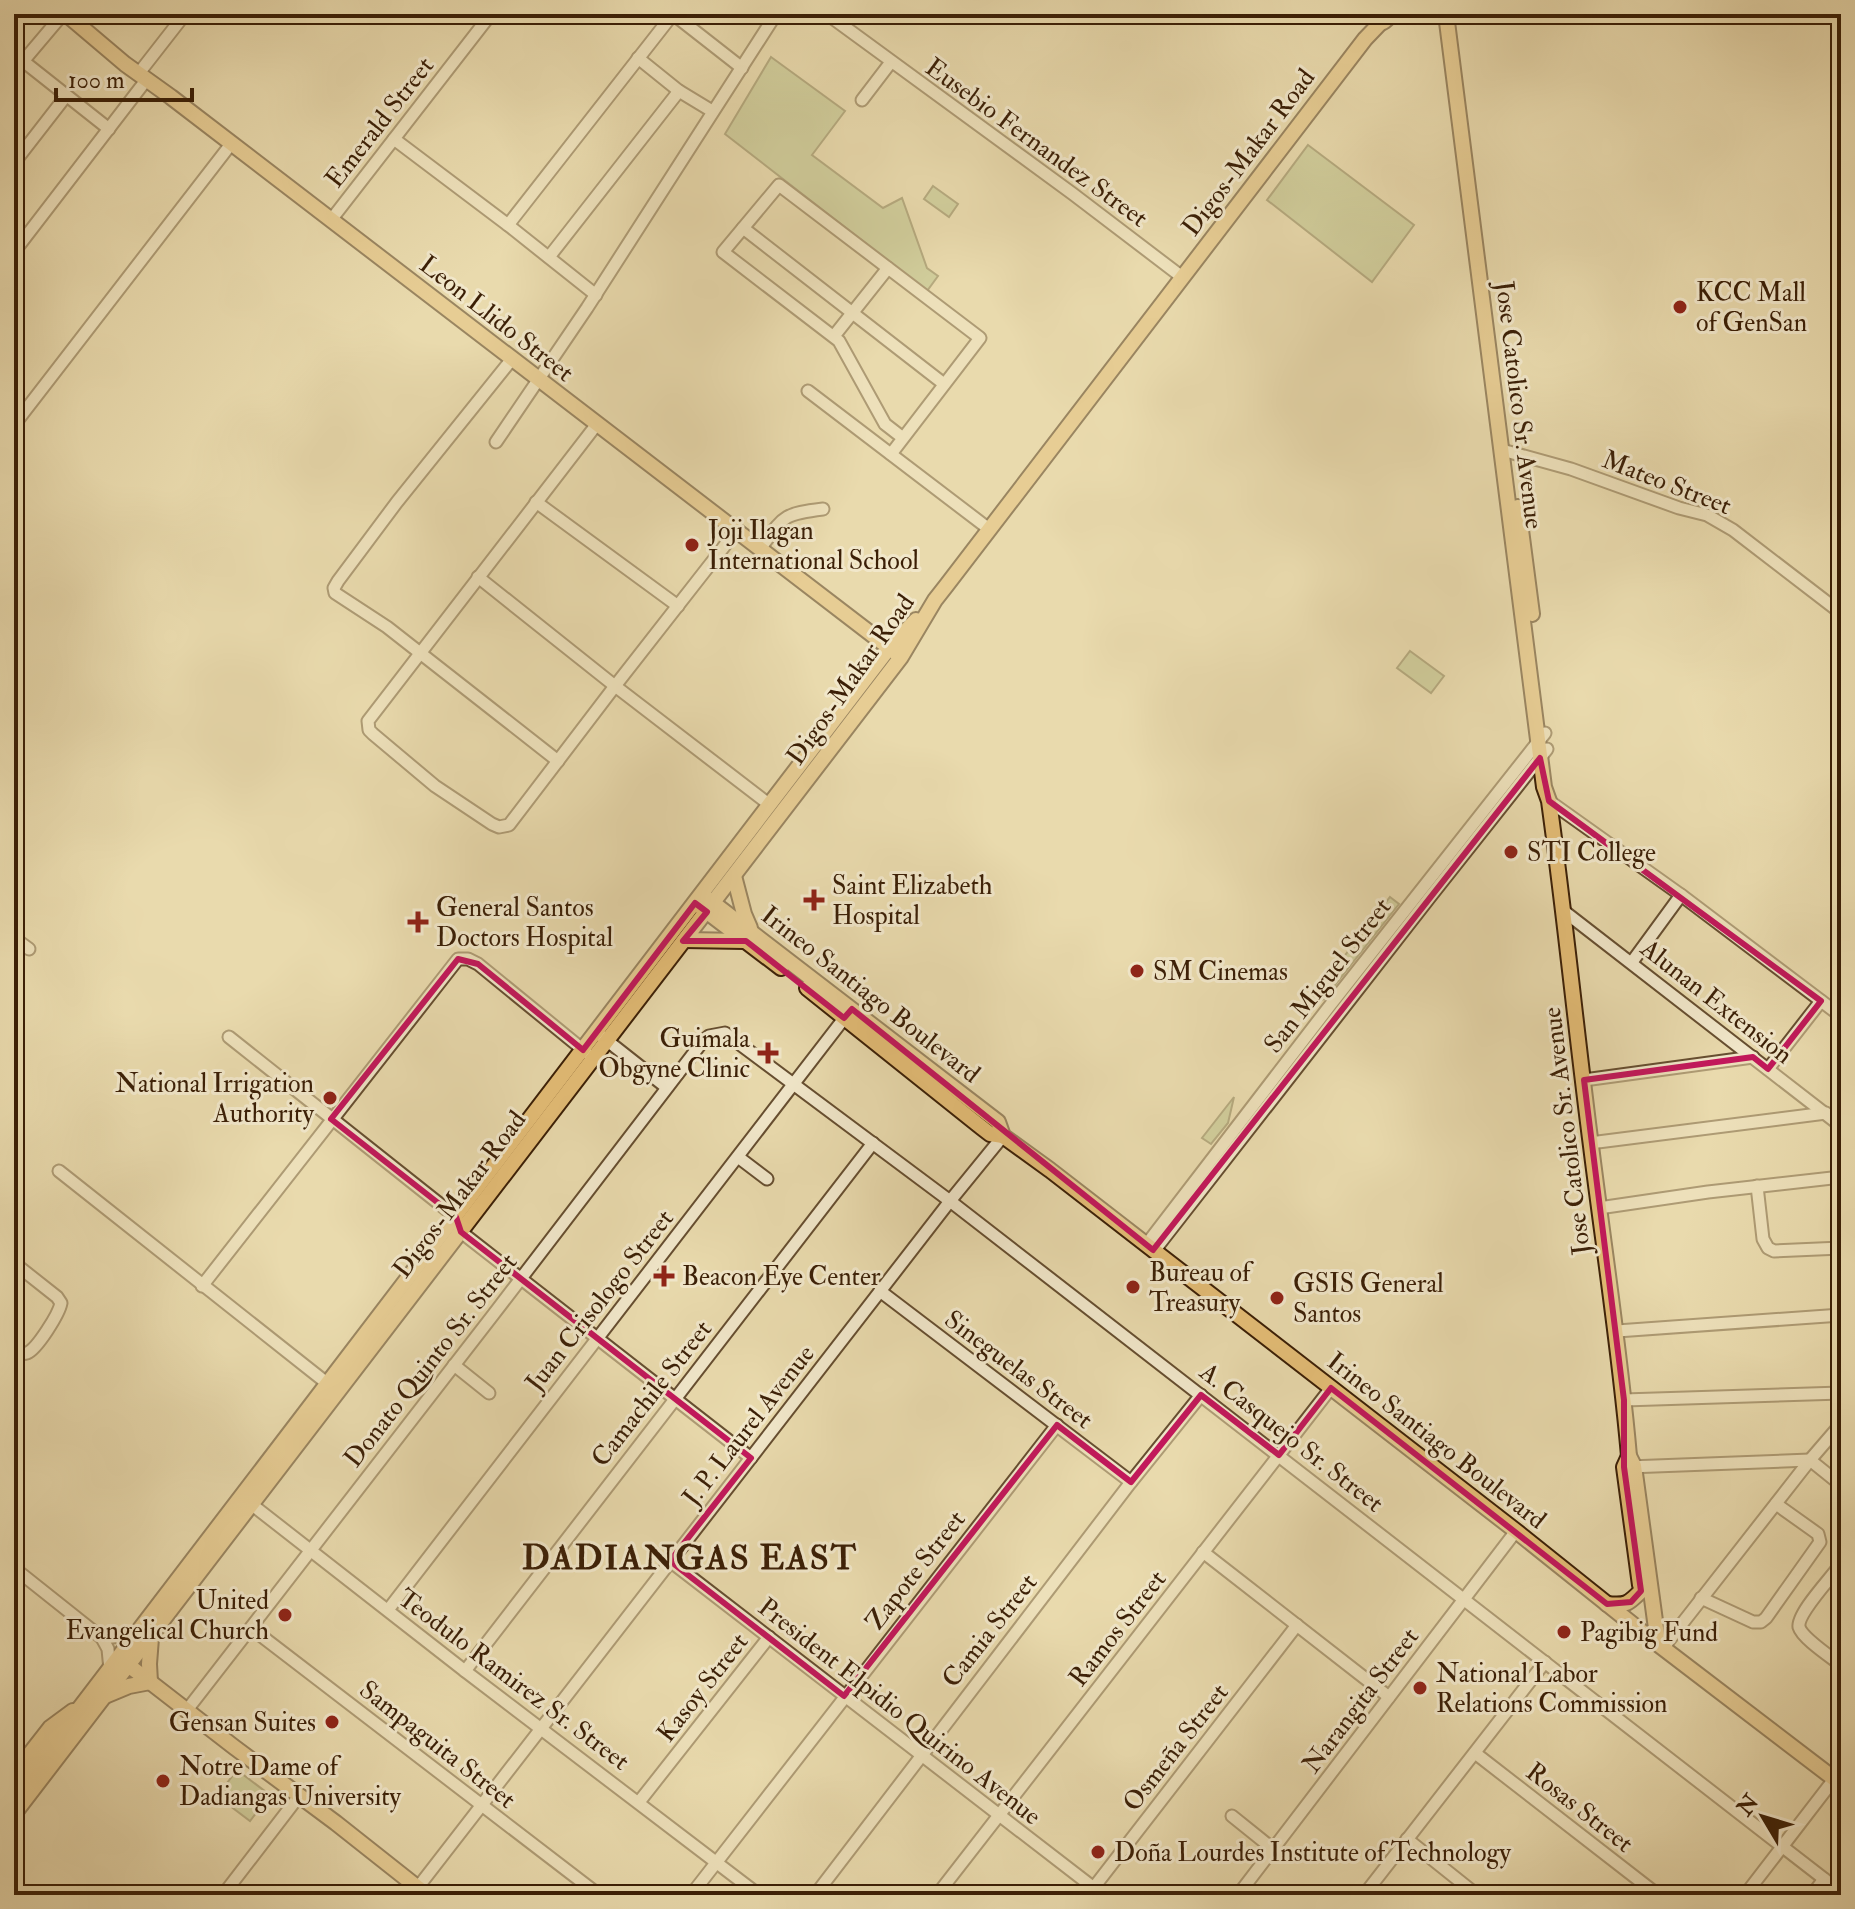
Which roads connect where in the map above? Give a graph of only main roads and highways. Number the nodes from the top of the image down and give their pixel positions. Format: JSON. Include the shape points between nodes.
{"nodes":[{"id":1,"x":1446,"y":14,"type":"edge"},
{"id":2,"x":1455,"y":14,"type":"edge"},
{"id":3,"x":70,"y":15,"type":"edge"},
{"id":4,"x":1383,"y":15,"type":"edge"},
{"id":5,"x":1506,"y":452,"type":"junction"},
{"id":6,"x":895,"y":653,"type":"junction"},
{"id":7,"x":734,"y":876,"type":"junction"},
{"id":8,"x":704,"y":903,"type":"junction"},
{"id":9,"x":749,"y":936,"type":"junction"},
{"id":10,"x":685,"y":940,"type":"junction"},
{"id":11,"x":602,"y":1036,"type":"junction"},
{"id":12,"x":458,"y":1224,"type":"junction"},
{"id":13,"x":1629,"y":1463,"type":"junction"},
{"id":14,"x":247,"y":1501,"type":"junction"},
{"id":15,"x":1641,"y":1591,"type":"junction"},
{"id":16,"x":1607,"y":1604,"type":"junction"},
{"id":17,"x":146,"y":1633,"type":"junction"},
{"id":18,"x":1656,"y":1642,"type":"junction"},
{"id":19,"x":120,"y":1664,"type":"junction"},
{"id":20,"x":150,"y":1682,"type":"junction"},
{"id":21,"x":104,"y":1697,"type":"junction"},
{"id":22,"x":89,"y":1698,"type":"junction"},
{"id":23,"x":14,"y":1774,"type":"edge"},
{"id":24,"x":1839,"y":1782,"type":"edge"},
{"id":25,"x":14,"y":1794,"type":"edge"},
{"id":26,"x":14,"y":1814,"type":"edge"},
{"id":27,"x":419,"y":1893,"type":"edge"}],
"edges":[{"from":1,"to":5,"type":"main road","name":"Jose Catolico Sr. Avenue"},
{"from":2,"to":5,"type":"main road","name":"Jose Catolico Sr. Avenue"},
{"from":3,"to":6,"type":"main road","name":"Leon Llido Street"},
{"from":4,"to":6,"type":"main road","name":"Digos-Makar Road"},
{"from":5,"to":13,"type":"main road","name":"Jose Catolico Sr. Avenue","via":[[1552,787],[1549,801]]},
{"from":6,"to":7,"type":"main road","name":"Digos-Makar Road"},
{"from":6,"to":8,"type":"main road","name":"Digos-Makar Road","via":[[770,805]]},
{"from":7,"to":8,"type":"main road","name":"Digos-Makar Road"},
{"from":7,"to":9,"type":"main road"},
{"from":8,"to":9,"type":"main road","name":"Irineo Santiago Boulevard"},
{"from":8,"to":10,"type":"main road","name":"Digos-Makar Road"},
{"from":8,"to":11,"type":"main road","name":"Digos-Makar Road"},
{"from":9,"to":10,"type":"main road"},
{"from":9,"to":16,"type":"main road","name":"Irineo Santiago Boulevard","via":[[998,1122],[1003,1136]]},
{"from":10,"to":11,"type":"main road","name":"Digos-Makar Road"},
{"from":11,"to":12,"type":"main road","name":"Digos-Makar Road"},
{"from":12,"to":14,"type":"main road","name":"Digos-Makar Road"},
{"from":12,"to":14,"type":"main road","name":"Digos-Makar Road","via":[[328,1384]]},
{"from":13,"to":15,"type":"main road","name":"Jose Catolico Sr. Avenue"},
{"from":13,"to":18,"type":"main road","name":"Jose Catolico Sr. Avenue"},
{"from":14,"to":17,"type":"main road","name":"Digos-Makar Road"},
{"from":15,"to":16,"type":"main road","via":[[1622,1606]]},
{"from":15,"to":18,"type":"main road","name":"Jose Catolico Sr. Avenue"},
{"from":16,"to":18,"type":"main road","name":"Irineo Santiago Boulevard"},
{"from":17,"to":19,"type":"main road","name":"Digos-Makar Road"},
{"from":17,"to":20,"type":"main road"},
{"from":18,"to":24,"type":"main road","name":"Irineo Santiago Boulevard"},
{"from":19,"to":20,"type":"main road"},
{"from":19,"to":21,"type":"main road","name":"Digos-Makar Road"},
{"from":19,"to":22,"type":"main road","name":"Digos-Makar Road"},
{"from":20,"to":21,"type":"main road"},
{"from":20,"to":27,"type":"main road"},
{"from":21,"to":26,"type":"main road","name":"Digos-Makar Road"},
{"from":22,"to":23,"type":"main road","via":[[50,1728]]},
{"from":22,"to":25,"type":"main road","name":"Digos-Makar Road"}]}
